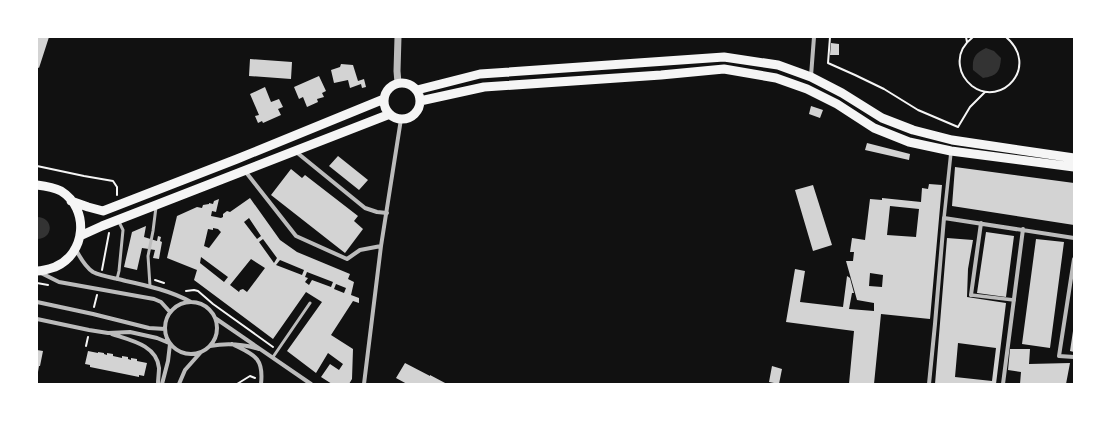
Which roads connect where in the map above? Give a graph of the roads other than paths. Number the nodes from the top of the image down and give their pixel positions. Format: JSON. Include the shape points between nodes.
{"nodes":[{"id":1,"x":398,"y":37,"type":"edge"},
{"id":2,"x":814,"y":37,"type":"edge"},
{"id":3,"x":811,"y":77,"type":"junction"},
{"id":4,"x":398,"y":83,"type":"junction"},
{"id":5,"x":417,"y":90,"type":"junction"},
{"id":6,"x":384,"y":99,"type":"junction"},
{"id":7,"x":420,"y":101,"type":"junction"},
{"id":8,"x":390,"y":114,"type":"junction"},
{"id":9,"x":401,"y":119,"type":"junction"},
{"id":10,"x":295,"y":151,"type":"junction"},
{"id":11,"x":951,"y":151,"type":"junction"},
{"id":12,"x":1074,"y":152,"type":"edge"},
{"id":13,"x":1063,"y":156,"type":"junction"},
{"id":14,"x":1074,"y":158,"type":"edge"},
{"id":15,"x":1074,"y":167,"type":"edge"},
{"id":16,"x":244,"y":171,"type":"junction"},
{"id":17,"x":37,"y":185,"type":"edge"},
{"id":18,"x":71,"y":200,"type":"junction"},
{"id":19,"x":157,"y":205,"type":"junction"},
{"id":20,"x":387,"y":213,"type":"junction"},
{"id":21,"x":944,"y":218,"type":"junction"},
{"id":22,"x":118,"y":220,"type":"junction"},
{"id":23,"x":980,"y":223,"type":"junction"},
{"id":24,"x":1023,"y":229,"type":"junction"},
{"id":25,"x":80,"y":236,"type":"junction"},
{"id":26,"x":1074,"y":238,"type":"edge"},
{"id":27,"x":381,"y":246,"type":"junction"},
{"id":28,"x":76,"y":249,"type":"junction"},
{"id":29,"x":1074,"y":259,"type":"edge"},
{"id":30,"x":38,"y":271,"type":"edge"},
{"id":31,"x":117,"y":279,"type":"junction"},
{"id":32,"x":150,"y":286,"type":"junction"},
{"id":33,"x":971,"y":295,"type":"joint"},
{"id":34,"x":1014,"y":300,"type":"junction"},
{"id":35,"x":37,"y":302,"type":"edge"},
{"id":36,"x":192,"y":302,"type":"junction"},
{"id":37,"x":310,"y":303,"type":"dead end"},
{"id":38,"x":170,"y":312,"type":"junction"},
{"id":39,"x":214,"y":318,"type":"junction"},
{"id":40,"x":37,"y":320,"type":"edge"},
{"id":41,"x":165,"y":329,"type":"junction"},
{"id":42,"x":108,"y":333,"type":"junction"},
{"id":43,"x":170,"y":343,"type":"junction"},
{"id":44,"x":232,"y":344,"type":"junction"},
{"id":45,"x":210,"y":346,"type":"junction"},
{"id":46,"x":264,"y":351,"type":"junction"},
{"id":47,"x":201,"y":352,"type":"junction"},
{"id":48,"x":273,"y":357,"type":"junction"},
{"id":49,"x":1074,"y":357,"type":"edge"},
{"id":50,"x":158,"y":384,"type":"edge"},
{"id":51,"x":162,"y":384,"type":"edge"},
{"id":52,"x":179,"y":384,"type":"edge"},
{"id":53,"x":261,"y":384,"type":"edge"},
{"id":54,"x":311,"y":384,"type":"edge"},
{"id":55,"x":364,"y":384,"type":"edge"},
{"id":56,"x":929,"y":384,"type":"edge"},
{"id":57,"x":1003,"y":384,"type":"edge"}],
"edges":[{"from":1,"to":4,"type":"street"},
{"from":2,"to":3,"type":"street"},
{"from":3,"to":5,"type":"main road","via":[[778,65],[724,58],[480,74]]},
{"from":3,"to":13,"type":"main road","via":[[882,118],[913,130],[952,140]]},
{"from":4,"to":5,"type":"main road","via":[[408,84]]},
{"from":4,"to":6,"type":"main road","via":[[389,88]]},
{"from":5,"to":7,"type":"main road"},
{"from":6,"to":8,"type":"main road"},
{"from":6,"to":18,"type":"main road","via":[[103,211]]},
{"from":7,"to":9,"type":"main road","via":[[416,113]]},
{"from":7,"to":11,"type":"main road","via":[[484,87],[724,69],[776,78],[807,89],[837,104],[874,128],[909,142]]},
{"from":8,"to":9,"type":"main road"},
{"from":8,"to":10,"type":"main road"},
{"from":9,"to":20,"type":"street"},
{"from":10,"to":16,"type":"main road"},
{"from":10,"to":20,"type":"street","via":[[365,208]]},
{"from":11,"to":15,"type":"main road"},
{"from":11,"to":21,"type":"street"},
{"from":12,"to":13,"type":"street"},
{"from":13,"to":14,"type":"main road"},
{"from":16,"to":19,"type":"main road"},
{"from":16,"to":27,"type":"street","via":[[296,236],[347,259],[360,250]]},
{"from":17,"to":18,"type":"main road","via":[[61,191]]},
{"from":18,"to":25,"type":"main road","via":[[79,213]]},
{"from":19,"to":22,"type":"main road"},
{"from":19,"to":32,"type":"lane","via":[[148,256]]},
{"from":20,"to":27,"type":"street"},
{"from":21,"to":23,"type":"street"},
{"from":21,"to":56,"type":"street"},
{"from":22,"to":25,"type":"main road"},
{"from":22,"to":31,"type":"lane","via":[[123,230]]},
{"from":23,"to":24,"type":"street"},
{"from":23,"to":33,"type":"street"},
{"from":24,"to":26,"type":"street"},
{"from":24,"to":34,"type":"street"},
{"from":25,"to":28,"type":"main road"},
{"from":27,"to":55,"type":"street"},
{"from":28,"to":30,"type":"main road","via":[[59,265]]},
{"from":28,"to":31,"type":"street","via":[[92,271]]},
{"from":29,"to":49,"type":"street","via":[[1059,356]]},
{"from":30,"to":38,"type":"street","via":[[59,282],[154,299],[161,302]]},
{"from":31,"to":32,"type":"street"},
{"from":32,"to":36,"type":"street"},
{"from":33,"to":34,"type":"street"},
{"from":34,"to":57,"type":"street"},
{"from":35,"to":41,"type":"street","via":[[149,328]]},
{"from":36,"to":38,"type":"street","via":[[184,303]]},
{"from":36,"to":39,"type":"street","via":[[199,303],[211,311]]},
{"from":37,"to":48,"type":"lane"},
{"from":38,"to":41,"type":"street"},
{"from":39,"to":45,"type":"street","via":[[216,332]]},
{"from":39,"to":46,"type":"street"},
{"from":40,"to":42,"type":"street"},
{"from":41,"to":43,"type":"street"},
{"from":42,"to":43,"type":"street","via":[[130,332]]},
{"from":42,"to":50,"type":"street","via":[[142,344],[154,353],[159,367]]},
{"from":43,"to":47,"type":"street","via":[[176,350],[184,353]]},
{"from":43,"to":51,"type":"street"},
{"from":44,"to":45,"type":"street"},
{"from":44,"to":46,"type":"street"},
{"from":44,"to":53,"type":"street","via":[[259,361],[262,372]]},
{"from":45,"to":47,"type":"street"},
{"from":46,"to":48,"type":"street"},
{"from":47,"to":52,"type":"street","via":[[185,370]]},
{"from":48,"to":54,"type":"street"}]}
